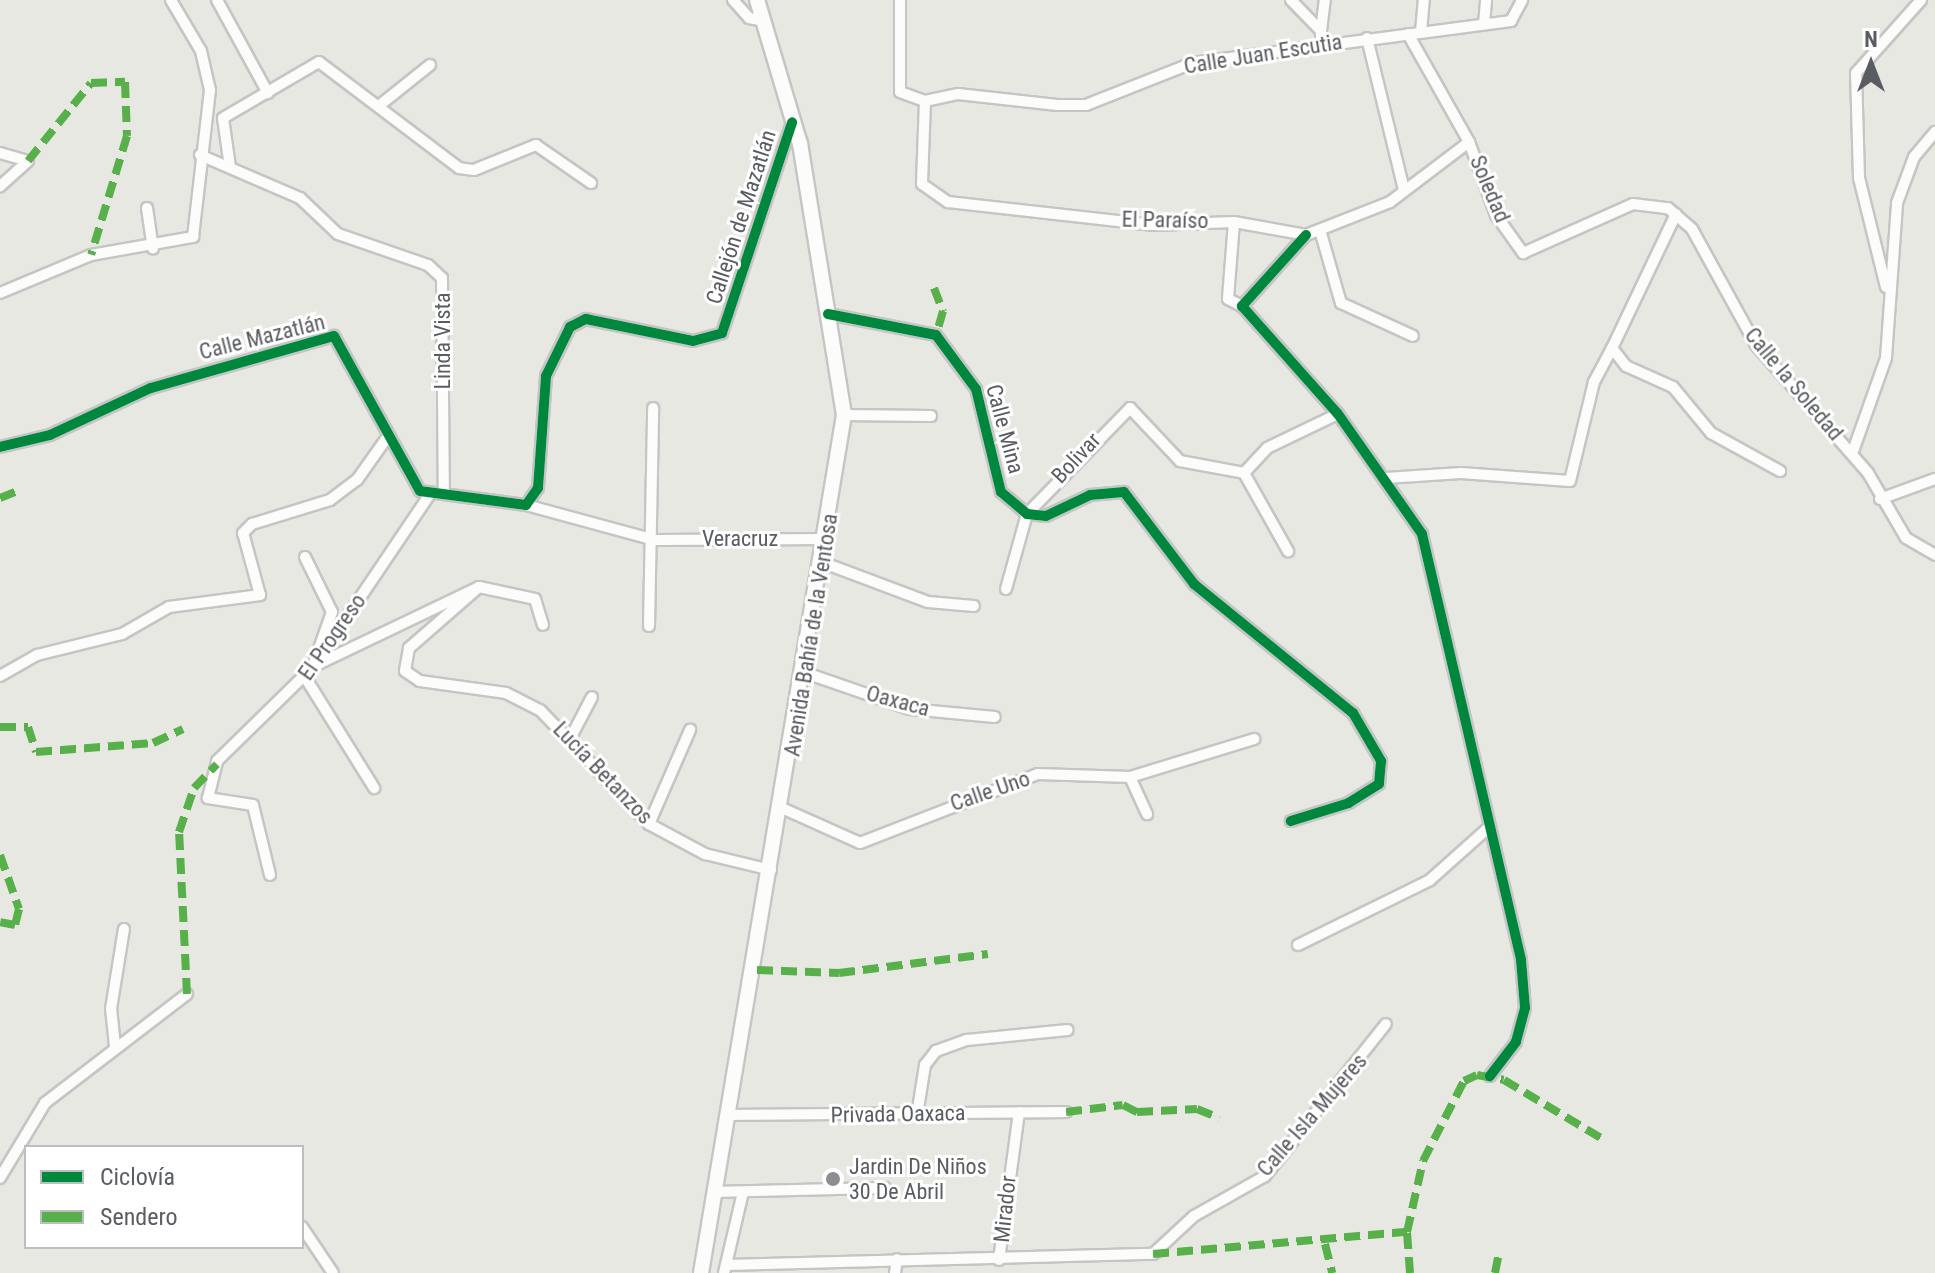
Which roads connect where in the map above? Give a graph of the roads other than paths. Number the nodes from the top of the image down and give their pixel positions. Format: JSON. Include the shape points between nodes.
{"nodes":[{"id":1,"x":171,"y":0,"type":"edge"},
{"id":2,"x":217,"y":0,"type":"edge"},
{"id":3,"x":733,"y":0,"type":"edge"},
{"id":4,"x":757,"y":0,"type":"edge"},
{"id":5,"x":900,"y":0,"type":"edge"},
{"id":6,"x":1291,"y":0,"type":"edge"},
{"id":7,"x":1325,"y":0,"type":"edge"},
{"id":8,"x":1424,"y":0,"type":"edge"},
{"id":9,"x":1486,"y":0,"type":"edge"},
{"id":10,"x":1522,"y":0,"type":"edge"},
{"id":11,"x":1921,"y":0,"type":"edge"},
{"id":12,"x":765,"y":21,"type":"junction"},
{"id":13,"x":1484,"y":24,"type":"junction"},
{"id":14,"x":1321,"y":31,"type":"junction"},
{"id":15,"x":1421,"y":32,"type":"junction"},
{"id":16,"x":1408,"y":34,"type":"junction"},
{"id":17,"x":1367,"y":38,"type":"junction"},
{"id":18,"x":1321,"y":45,"type":"junction"},
{"id":19,"x":430,"y":65,"type":"dead end"},
{"id":20,"x":268,"y":93,"type":"junction"},
{"id":21,"x":925,"y":101,"type":"junction"},
{"id":22,"x":380,"y":105,"type":"junction"},
{"id":23,"x":792,"y":122,"type":"junction"},
{"id":24,"x":1935,"y":132,"type":"edge"},
{"id":25,"x":1469,"y":142,"type":"junction"},
{"id":26,"x":0,"y":153,"type":"edge"},
{"id":27,"x":200,"y":155,"type":"junction"},
{"id":28,"x":230,"y":167,"type":"junction"},
{"id":29,"x":591,"y":183,"type":"dead end"},
{"id":30,"x":0,"y":186,"type":"edge"},
{"id":31,"x":1404,"y":190,"type":"junction"},
{"id":32,"x":147,"y":208,"type":"dead end"},
{"id":33,"x":1676,"y":214,"type":"junction"},
{"id":34,"x":1234,"y":222,"type":"junction"},
{"id":35,"x":1320,"y":230,"type":"junction"},
{"id":36,"x":1306,"y":235,"type":"junction"},
{"id":37,"x":153,"y":249,"type":"junction"},
{"id":38,"x":0,"y":293,"type":"edge"},
{"id":39,"x":1888,"y":297,"type":"junction"},
{"id":40,"x":1242,"y":306,"type":"junction"},
{"id":41,"x":828,"y":314,"type":"junction"},
{"id":42,"x":1413,"y":336,"type":"dead end"},
{"id":43,"x":1612,"y":348,"type":"junction"},
{"id":44,"x":653,"y":408,"type":"dead end"},
{"id":45,"x":1338,"y":414,"type":"junction"},
{"id":46,"x":844,"y":415,"type":"junction"},
{"id":47,"x":931,"y":416,"type":"dead end"},
{"id":48,"x":386,"y":439,"type":"junction"},
{"id":49,"x":0,"y":447,"type":"edge"},
{"id":50,"x":1852,"y":454,"type":"junction"},
{"id":51,"x":1780,"y":471,"type":"dead end"},
{"id":52,"x":1244,"y":473,"type":"junction"},
{"id":53,"x":1386,"y":478,"type":"junction"},
{"id":54,"x":1935,"y":479,"type":"edge"},
{"id":55,"x":444,"y":489,"type":"junction"},
{"id":56,"x":430,"y":494,"type":"junction"},
{"id":57,"x":1880,"y":499,"type":"junction"},
{"id":58,"x":526,"y":505,"type":"junction"},
{"id":59,"x":1027,"y":514,"type":"junction"},
{"id":60,"x":826,"y":539,"type":"junction"},
{"id":61,"x":655,"y":540,"type":"junction"},
{"id":62,"x":1288,"y":551,"type":"dead end"},
{"id":63,"x":1935,"y":555,"type":"edge"},
{"id":64,"x":305,"y":557,"type":"dead end"},
{"id":65,"x":824,"y":563,"type":"junction"},
{"id":66,"x":479,"y":587,"type":"junction"},
{"id":67,"x":1006,"y":589,"type":"dead end"},
{"id":68,"x":974,"y":606,"type":"dead end"},
{"id":69,"x":543,"y":625,"type":"dead end"},
{"id":70,"x":649,"y":626,"type":"dead end"},
{"id":71,"x":314,"y":666,"type":"junction"},
{"id":72,"x":803,"y":672,"type":"junction"},
{"id":73,"x":0,"y":676,"type":"edge"},
{"id":74,"x":305,"y":677,"type":"junction"},
{"id":75,"x":592,"y":697,"type":"dead end"},
{"id":76,"x":995,"y":717,"type":"dead end"},
{"id":77,"x":690,"y":730,"type":"dead end"},
{"id":78,"x":571,"y":737,"type":"junction"},
{"id":79,"x":1254,"y":739,"type":"dead end"},
{"id":80,"x":1130,"y":777,"type":"junction"},
{"id":81,"x":374,"y":788,"type":"dead end"},
{"id":82,"x":784,"y":809,"type":"junction"},
{"id":83,"x":1147,"y":814,"type":"dead end"},
{"id":84,"x":1291,"y":821,"type":"dead end"},
{"id":85,"x":649,"y":824,"type":"junction"},
{"id":86,"x":1487,"y":829,"type":"junction"},
{"id":87,"x":773,"y":871,"type":"junction"},
{"id":88,"x":270,"y":875,"type":"dead end"},
{"id":89,"x":124,"y":929,"type":"dead end"},
{"id":90,"x":1298,"y":945,"type":"dead end"},
{"id":91,"x":187,"y":994,"type":"dead end"},
{"id":92,"x":1386,"y":1024,"type":"dead end"},
{"id":93,"x":1068,"y":1030,"type":"dead end"},
{"id":94,"x":115,"y":1046,"type":"junction"},
{"id":95,"x":1490,"y":1076,"type":"dead end"},
{"id":96,"x":1019,"y":1112,"type":"junction"},
{"id":97,"x":1066,"y":1112,"type":"dead end"},
{"id":98,"x":730,"y":1115,"type":"junction"},
{"id":99,"x":917,"y":1115,"type":"junction"},
{"id":100,"x":0,"y":1178,"type":"edge"},
{"id":101,"x":885,"y":1188,"type":"dead end"},
{"id":102,"x":716,"y":1192,"type":"junction"},
{"id":103,"x":742,"y":1196,"type":"junction"},
{"id":104,"x":304,"y":1230,"type":"edge"},
{"id":105,"x":897,"y":1259,"type":"junction"},
{"id":106,"x":999,"y":1260,"type":"junction"},
{"id":107,"x":725,"y":1269,"type":"edge"},
{"id":108,"x":333,"y":1273,"type":"edge"},
{"id":109,"x":701,"y":1273,"type":"edge"},
{"id":110,"x":895,"y":1273,"type":"edge"}],
"edges":[{"from":1,"to":27,"type":"street","via":[[207,67]]},
{"from":2,"to":20,"type":"street"},
{"from":3,"to":12,"type":"street","via":[[749,18]]},
{"from":4,"to":12,"type":"main road","name":"Avenida Bahía de la Ventosa"},
{"from":5,"to":21,"type":"street","via":[[900,92]]},
{"from":6,"to":14,"type":"street"},
{"from":7,"to":14,"type":"street"},
{"from":8,"to":15,"type":"street"},
{"from":9,"to":13,"type":"street"},
{"from":10,"to":13,"type":"street","name":"Calle Juan Escutia","via":[[1511,21]]},
{"from":11,"to":39,"type":"street","via":[[1856,73],[1859,178]]},
{"from":12,"to":23,"type":"main road","name":"Avenida Bahía de la Ventosa"},
{"from":13,"to":15,"type":"street","name":"Calle Juan Escutia"},
{"from":14,"to":18,"type":"street"},
{"from":15,"to":16,"type":"street","name":"Calle Juan Escutia"},
{"from":16,"to":17,"type":"street","name":"Calle Juan Escutia"},
{"from":16,"to":25,"type":"street","name":"Soledad"},
{"from":17,"to":18,"type":"street","name":"Calle Juan Escutia"},
{"from":17,"to":31,"type":"street"},
{"from":18,"to":21,"type":"street","name":"Calle Juan Escutia","via":[[1169,68],[1086,105],[958,94]]},
{"from":19,"to":22,"type":"street"},
{"from":20,"to":22,"type":"street","via":[[319,62]]},
{"from":20,"to":28,"type":"street","via":[[223,118]]},
{"from":21,"to":34,"type":"street","name":"El Paraíso","via":[[922,184],[948,202],[1154,225]]},
{"from":22,"to":29,"type":"street","via":[[459,168],[474,170],[536,145]]},
{"from":23,"to":41,"type":"main road","name":"Avenida Bahía de la Ventosa"},
{"from":23,"to":58,"type":"street","name":"Callejón de Mazatlán","via":[[722,333],[693,341],[586,319],[570,327],[546,376],[538,488]]},
{"from":24,"to":39,"type":"street","via":[[1914,157],[1897,203]]},
{"from":25,"to":31,"type":"street","name":"El Paraíso"},
{"from":25,"to":33,"type":"street","name":"Soledad","via":[[1496,215],[1523,253],[1649,202]]},
{"from":26,"to":30,"type":"street","via":[[28,161]]},
{"from":27,"to":28,"type":"street","name":"Linda Vista"},
{"from":27,"to":37,"type":"street","via":[[193,237]]},
{"from":28,"to":55,"type":"street","name":"Linda Vista","via":[[308,203],[338,234],[428,265],[442,278]]},
{"from":31,"to":35,"type":"street","name":"El Paraíso"},
{"from":32,"to":37,"type":"street"},
{"from":33,"to":43,"type":"street"},
{"from":33,"to":50,"type":"street","name":"Calle la Soledad","via":[[1692,229],[1756,345]]},
{"from":34,"to":36,"type":"street","name":"El Paraíso"},
{"from":34,"to":40,"type":"street","via":[[1228,299]]},
{"from":35,"to":36,"type":"street","name":"El Paraíso"},
{"from":35,"to":42,"type":"street","via":[[1341,303]]},
{"from":36,"to":40,"type":"street"},
{"from":37,"to":38,"type":"street","via":[[91,255]]},
{"from":39,"to":50,"type":"street","via":[[1886,358]]},
{"from":40,"to":45,"type":"street"},
{"from":41,"to":46,"type":"main road","name":"Avenida Bahía de la Ventosa"},
{"from":41,"to":59,"type":"street","name":"Calle Mina","via":[[936,335],[949,346],[976,389],[1001,492]]},
{"from":43,"to":51,"type":"street","via":[[1626,366],[1673,387],[1711,433]]},
{"from":43,"to":53,"type":"street","via":[[1594,382],[1570,481],[1461,473]]},
{"from":44,"to":61,"type":"street","via":[[655,442],[647,456]]},
{"from":45,"to":52,"type":"street","via":[[1267,448]]},
{"from":45,"to":53,"type":"street"},
{"from":46,"to":47,"type":"street"},
{"from":46,"to":60,"type":"main road","name":"Avenida Bahía de la Ventosa"},
{"from":48,"to":49,"type":"street","name":"Calle Mazatlán","via":[[334,336],[151,388],[50,435]]},
{"from":48,"to":56,"type":"street","name":"Calle Mazatlán"},
{"from":48,"to":73,"type":"street","via":[[357,480],[330,500],[252,524],[243,533],[260,595],[153,612],[122,634],[37,655]]},
{"from":50,"to":57,"type":"street","name":"Calle la Soledad"},
{"from":52,"to":59,"type":"street","name":"Bolivar","via":[[1180,461],[1130,408]]},
{"from":52,"to":62,"type":"street"},
{"from":53,"to":86,"type":"street","via":[[1422,534]]},
{"from":54,"to":57,"type":"street"},
{"from":55,"to":56,"type":"street"},
{"from":55,"to":58,"type":"street"},
{"from":56,"to":71,"type":"street","name":"El Progreso"},
{"from":57,"to":63,"type":"street","name":"Calle la Soledad","via":[[1906,538]]},
{"from":58,"to":61,"type":"street"},
{"from":59,"to":67,"type":"street"},
{"from":59,"to":84,"type":"street","via":[[1046,516],[1090,495],[1124,492],[1194,584],[1242,615],[1353,713],[1383,774],[1370,793]]},
{"from":60,"to":61,"type":"street","name":"Veracruz"},
{"from":60,"to":65,"type":"main road","name":"Avenida Bahía de la Ventosa"},
{"from":61,"to":70,"type":"street"},
{"from":64,"to":71,"type":"street","via":[[332,612]]},
{"from":65,"to":68,"type":"street","via":[[928,602]]},
{"from":65,"to":72,"type":"main road","name":"Avenida Bahía de la Ventosa"},
{"from":66,"to":69,"type":"street","via":[[535,599]]},
{"from":66,"to":71,"type":"street"},
{"from":66,"to":78,"type":"street","name":"Lucía Betanzos","via":[[409,648],[405,671],[420,681],[506,693]]},
{"from":71,"to":74,"type":"street","name":"El Progreso"},
{"from":72,"to":76,"type":"street","name":"Oaxaca","via":[[910,709]]},
{"from":72,"to":82,"type":"main road","name":"Avenida Bahía de la Ventosa"},
{"from":74,"to":81,"type":"street"},
{"from":74,"to":88,"type":"street","name":"El Progreso","via":[[217,764],[208,798],[253,805]]},
{"from":75,"to":78,"type":"street"},
{"from":77,"to":85,"type":"street"},
{"from":78,"to":85,"type":"street","name":"Lucía Betanzos"},
{"from":79,"to":80,"type":"street","name":"Calle Uno"},
{"from":80,"to":82,"type":"street","name":"Calle Uno","via":[[1038,774],[860,843]]},
{"from":80,"to":83,"type":"street"},
{"from":82,"to":87,"type":"main road","name":"Avenida Bahía de la Ventosa"},
{"from":85,"to":87,"type":"street","name":"Lucía Betanzos","via":[[705,854]]},
{"from":86,"to":90,"type":"street","via":[[1430,880]]},
{"from":86,"to":95,"type":"street","via":[[1521,960],[1525,1008],[1516,1042]]},
{"from":87,"to":98,"type":"main road","name":"Avenida Bahía de la Ventosa"},
{"from":89,"to":94,"type":"street","via":[[111,1009]]},
{"from":91,"to":94,"type":"street"},
{"from":92,"to":106,"type":"street","name":"Calle Isla Mujeres","via":[[1265,1176],[1194,1216],[1153,1254]]},
{"from":93,"to":99,"type":"street","via":[[967,1040],[936,1051],[925,1065]]},
{"from":94,"to":100,"type":"street","via":[[45,1103]]},
{"from":96,"to":97,"type":"street","name":"Privada Oaxaca"},
{"from":96,"to":99,"type":"street","name":"Privada Oaxaca"},
{"from":96,"to":106,"type":"street","name":"Mirador"},
{"from":98,"to":99,"type":"street","name":"Privada Oaxaca"},
{"from":98,"to":102,"type":"main road","name":"Avenida Bahía de la Ventosa"},
{"from":101,"to":103,"type":"street"},
{"from":102,"to":103,"type":"street"},
{"from":102,"to":109,"type":"main road","name":"Avenida Bahía de la Ventosa"},
{"from":103,"to":107,"type":"street"},
{"from":104,"to":108,"type":"street"},
{"from":105,"to":106,"type":"street"},
{"from":105,"to":107,"type":"street"},
{"from":105,"to":110,"type":"street"}]}
